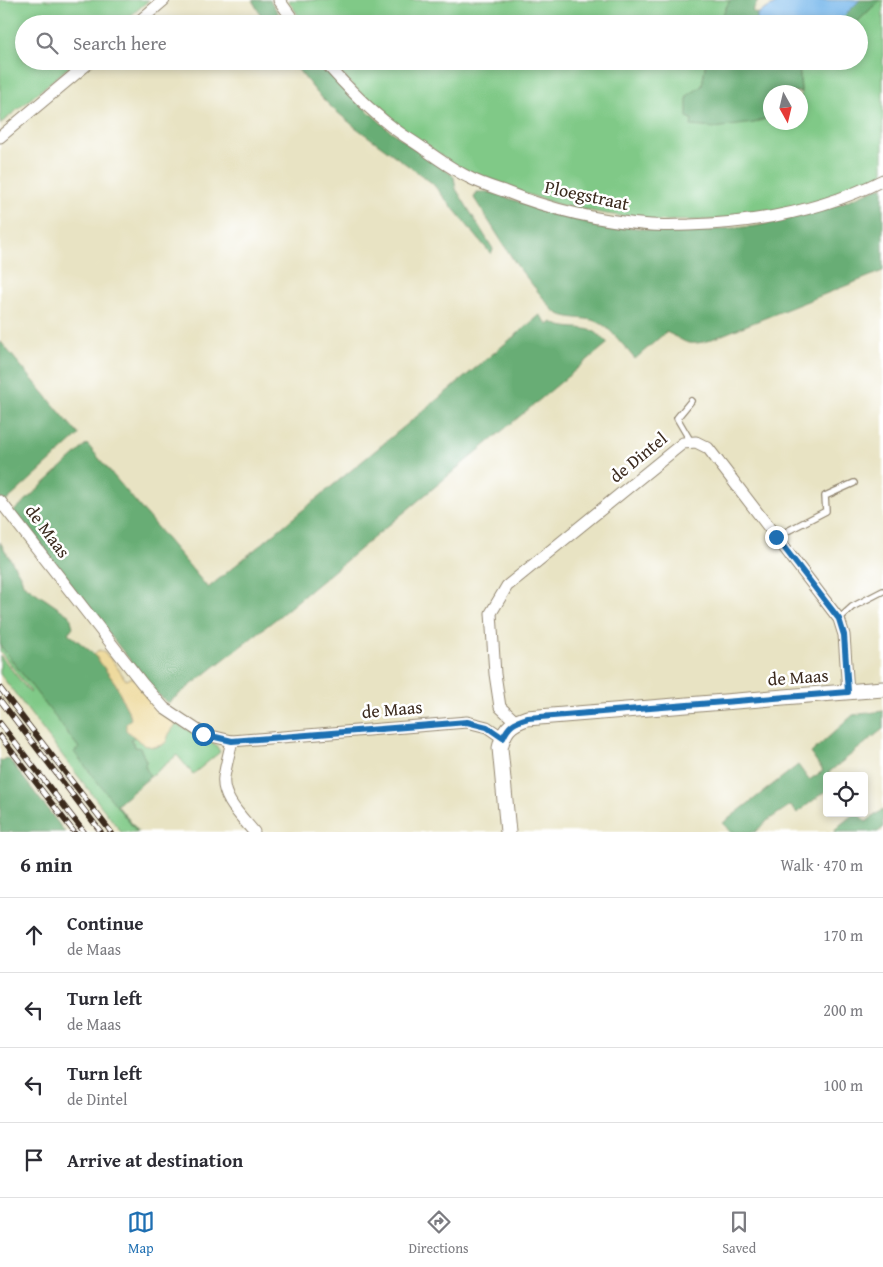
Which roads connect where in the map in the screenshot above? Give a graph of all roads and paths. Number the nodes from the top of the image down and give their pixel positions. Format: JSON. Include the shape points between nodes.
{"nodes":[{"id":1,"x":164,"y":0,"type":"edge"},
{"id":2,"x":279,"y":0,"type":"edge"},
{"id":3,"x":146,"y":15,"type":"edge"},
{"id":4,"x":290,"y":15,"type":"edge"},
{"id":5,"x":80,"y":70,"type":"edge"},
{"id":6,"x":332,"y":70,"type":"edge"},
{"id":7,"x":0,"y":137,"type":"edge"},
{"id":8,"x":883,"y":180,"type":"edge"},
{"id":9,"x":691,"y":401,"type":"dead end"},
{"id":10,"x":690,"y":442,"type":"junction"},
{"id":11,"x":854,"y":483,"type":"dead end"},
{"id":12,"x":0,"y":501,"type":"edge"},
{"id":13,"x":776,"y":537,"type":"junction"},
{"id":14,"x":883,"y":592,"type":"edge"},
{"id":15,"x":839,"y":619,"type":"junction"},
{"id":16,"x":883,"y":690,"type":"edge"},
{"id":17,"x":848,"y":692,"type":"junction"},
{"id":18,"x":516,"y":722,"type":"junction"},
{"id":19,"x":503,"y":738,"type":"junction"},
{"id":20,"x":232,"y":741,"type":"junction"},
{"id":21,"x":254,"y":832,"type":"edge"},
{"id":22,"x":508,"y":832,"type":"edge"}],
"edges":[{"from":1,"to":3,"type":"street"},
{"from":2,"to":4,"type":"street"},
{"from":5,"to":7,"type":"street"},
{"from":6,"to":8,"type":"street","name":"Ploegstraat","via":[[392,126],[470,178],[524,199],[606,220],[652,225],[755,220],[828,203]]},
{"from":9,"to":10,"type":"lane","via":[[677,418]]},
{"from":10,"to":13,"type":"street","name":"de Dintel","via":[[708,448]]},
{"from":10,"to":18,"type":"street","name":"de Dintel","via":[[683,443],[506,586],[491,613],[494,674],[500,707]]},
{"from":11,"to":13,"type":"lane","via":[[825,496],[826,511]]},
{"from":12,"to":20,"type":"street","name":"de Maas","via":[[164,708],[203,734]]},
{"from":13,"to":15,"type":"street","name":"de Dintel"},
{"from":14,"to":15,"type":"lane","via":[[852,607]]},
{"from":15,"to":17,"type":"street","name":"de Dintel","via":[[844,635]]},
{"from":16,"to":17,"type":"street","name":"de Maas"},
{"from":17,"to":18,"type":"street","name":"de Maas","via":[[528,718]]},
{"from":18,"to":19,"type":"street"},
{"from":19,"to":20,"type":"street","name":"de Maas","via":[[487,727],[467,722]]},
{"from":19,"to":22,"type":"street","via":[[500,748]]},
{"from":20,"to":21,"type":"street","via":[[224,779],[225,792]]}]}
